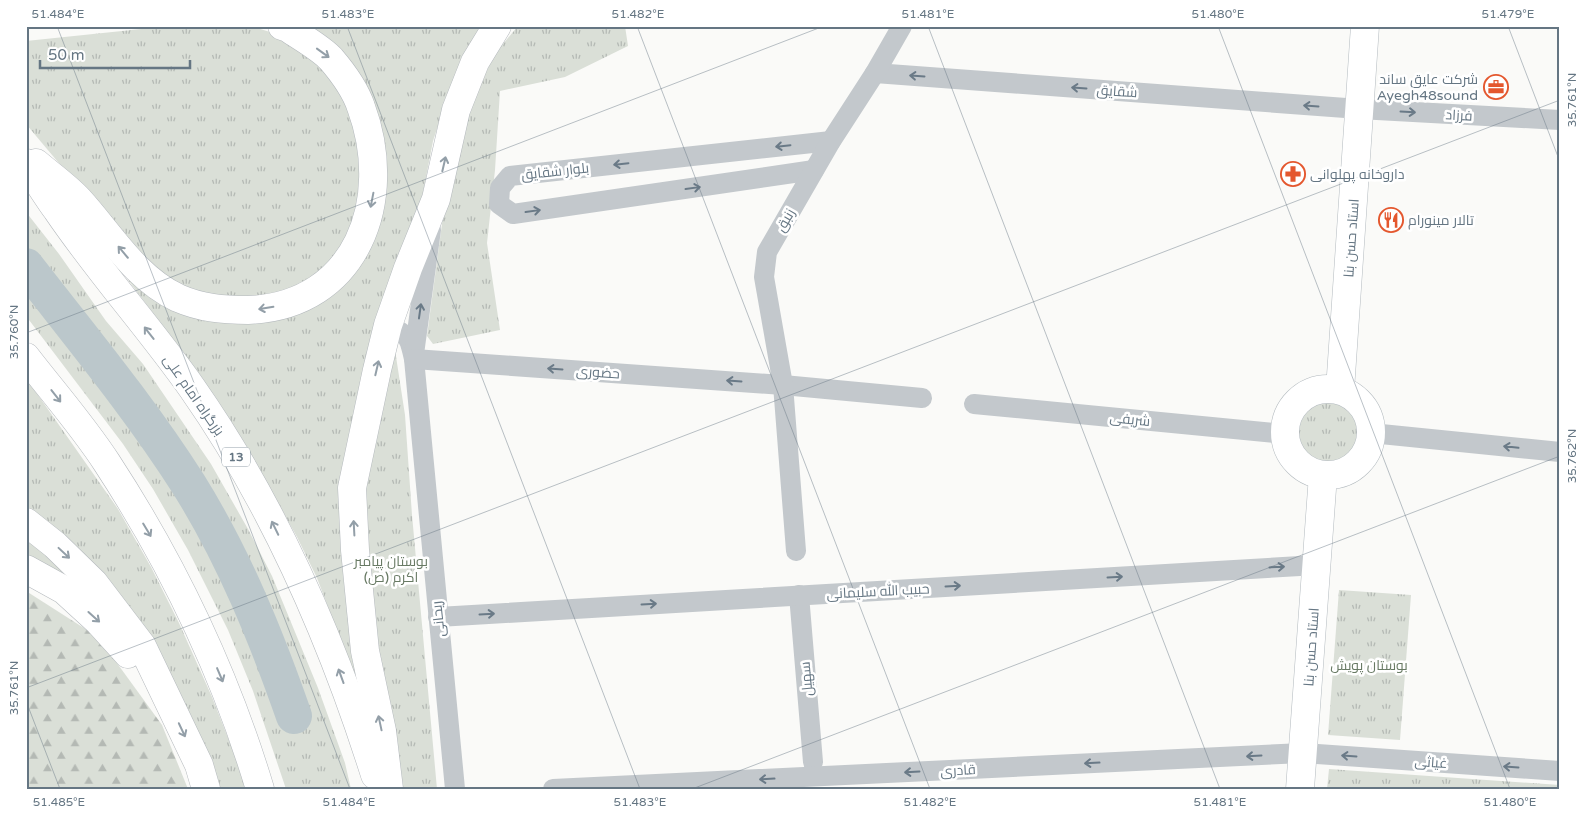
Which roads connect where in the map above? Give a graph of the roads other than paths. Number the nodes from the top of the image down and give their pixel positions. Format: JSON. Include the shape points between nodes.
{"nodes":[{"id":1,"x":282,"y":26,"type":"edge"},
{"id":2,"x":497,"y":26,"type":"edge"},
{"id":3,"x":902,"y":26,"type":"edge"},
{"id":4,"x":1365,"y":26,"type":"edge"},
{"id":5,"x":875,"y":73,"type":"junction"},
{"id":6,"x":1359,"y":110,"type":"junction"},
{"id":7,"x":1560,"y":120,"type":"edge"},
{"id":8,"x":831,"y":141,"type":"junction"},
{"id":9,"x":26,"y":155,"type":"edge"},
{"id":10,"x":26,"y":163,"type":"edge"},
{"id":11,"x":814,"y":170,"type":"junction"},
{"id":12,"x":436,"y":198,"type":"junction"},
{"id":13,"x":388,"y":324,"type":"junction"},
{"id":14,"x":26,"y":357,"type":"edge"},
{"id":15,"x":414,"y":359,"type":"junction"},
{"id":16,"x":783,"y":385,"type":"junction"},
{"id":17,"x":1340,"y":390,"type":"junction"},
{"id":18,"x":922,"y":398,"type":"dead end"},
{"id":19,"x":974,"y":404,"type":"dead end"},
{"id":20,"x":1372,"y":433,"type":"junction"},
{"id":21,"x":1286,"y":434,"type":"junction"},
{"id":22,"x":1560,"y":452,"type":"edge"},
{"id":23,"x":1323,"y":474,"type":"junction"},
{"id":24,"x":26,"y":522,"type":"edge"},
{"id":25,"x":796,"y":551,"type":"dead end"},
{"id":26,"x":1317,"y":565,"type":"junction"},
{"id":27,"x":26,"y":569,"type":"edge"},
{"id":28,"x":799,"y":595,"type":"junction"},
{"id":29,"x":438,"y":617,"type":"junction"},
{"id":30,"x":169,"y":701,"type":"junction"},
{"id":31,"x":1303,"y":753,"type":"junction"},
{"id":32,"x":814,"y":762,"type":"dead end"},
{"id":33,"x":1560,"y":771,"type":"edge"},
{"id":34,"x":206,"y":789,"type":"edge"},
{"id":35,"x":260,"y":789,"type":"edge"},
{"id":36,"x":379,"y":789,"type":"edge"},
{"id":37,"x":389,"y":789,"type":"edge"},
{"id":38,"x":455,"y":789,"type":"edge"},
{"id":39,"x":553,"y":789,"type":"edge"},
{"id":40,"x":1300,"y":789,"type":"edge"}],
"edges":[{"from":1,"to":9,"type":"main road","one_way":true,"via":[[329,57],[350,85],[361,106],[370,136],[374,169],[373,199],[365,228],[352,255],[332,280],[306,297],[260,309],[228,310],[198,306],[176,297],[135,267],[78,198]]},
{"from":12,"to":2,"type":"main road","one_way":true,"via":[[456,110],[476,62]]},
{"from":3,"to":5,"type":"street","name":"زنبق"},
{"from":4,"to":6,"type":"main road","name":"استاد حسن بنا"},
{"from":6,"to":5,"type":"street","name":"شقایق","one_way":true},
{"from":5,"to":8,"type":"street","name":"زنبق"},
{"from":6,"to":7,"type":"street","name":"فرزاد","one_way":true},
{"from":6,"to":17,"type":"main road","name":"استاد حسن بنا"},
{"from":8,"to":11,"type":"street","name":"زنبق"},
{"from":8,"to":11,"type":"street","name":"بلوار شقایق","one_way":true,"via":[[510,176],[500,188],[499,204],[513,214]]},
{"from":36,"to":10,"type":"main road","name":"بزرگراه امام علی","number":"13","one_way":true,"via":[[326,635],[240,463],[192,388],[57,210]]},
{"from":11,"to":16,"type":"street","name":"زنبق","via":[[767,252],[764,277]]},
{"from":12,"to":13,"type":"main road"},
{"from":15,"to":12,"type":"street","one_way":true},
{"from":13,"to":15,"type":"street","via":[[406,334]]},
{"from":37,"to":13,"type":"main road","one_way":true,"via":[[382,731],[363,633],[352,488]]},
{"from":14,"to":35,"type":"main road","one_way":true,"via":[[106,462],[162,554],[222,679]]},
{"from":16,"to":15,"type":"street","name":"حضوری","one_way":true},
{"from":15,"to":29,"type":"street","name":"ریحانی"},
{"from":16,"to":18,"type":"street"},
{"from":16,"to":25,"type":"street"},
{"from":17,"to":20,"type":"main road","via":[[1363,406],[1370,419]]},
{"from":17,"to":21,"type":"main road","via":[[1312,392],[1300,399],[1291,410]]},
{"from":19,"to":21,"type":"street","name":"شریفی"},
{"from":22,"to":20,"type":"street","one_way":true},
{"from":20,"to":23,"type":"main road","via":[[1362,459],[1338,474]]},
{"from":21,"to":23,"type":"main road","via":[[1290,451],[1298,463]]},
{"from":23,"to":26,"type":"main road","name":"استاد حسن بنا"},
{"from":24,"to":30,"type":"main road","one_way":true,"via":[[50,540],[94,583],[142,646]]},
{"from":28,"to":26,"type":"street","name":"حبیب الله سلیمانی","one_way":true},
{"from":26,"to":31,"type":"main road","name":"استاد حسن بنا"},
{"from":27,"to":30,"type":"main road","one_way":true,"via":[[64,590],[99,622]]},
{"from":29,"to":28,"type":"street","name":"حبیب الله سلیمانی","one_way":true},
{"from":28,"to":32,"type":"street","name":"سهیل"},
{"from":29,"to":38,"type":"street","name":"ریحانی"},
{"from":30,"to":34,"type":"main road","one_way":true,"via":[[199,765]]},
{"from":33,"to":31,"type":"street","name":"غیاثی","one_way":true},
{"from":31,"to":39,"type":"street","name":"قادری","one_way":true},
{"from":31,"to":40,"type":"main road","name":"استاد حسن بنا"}]}
